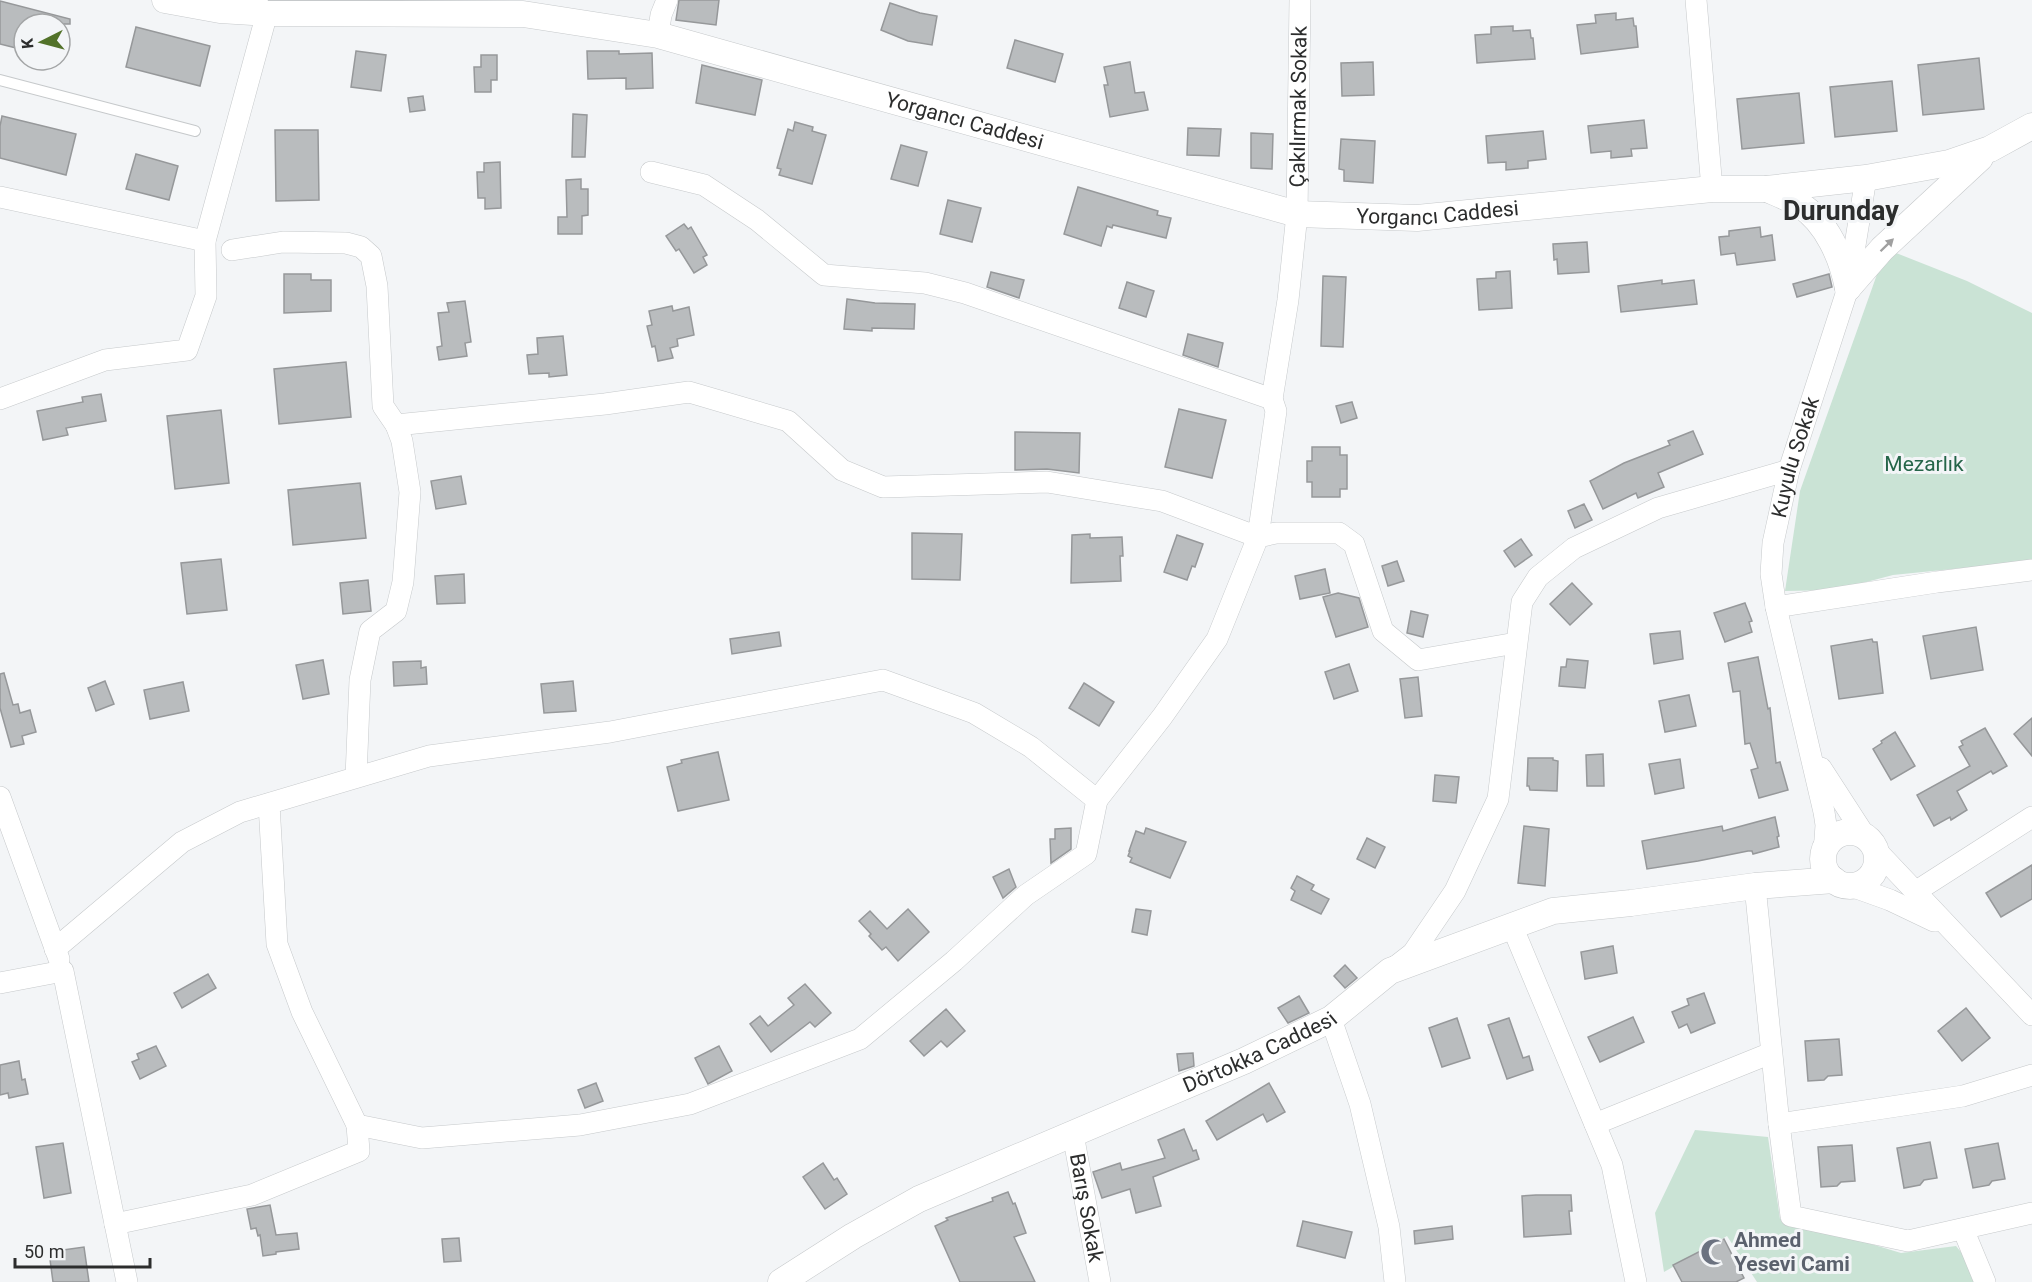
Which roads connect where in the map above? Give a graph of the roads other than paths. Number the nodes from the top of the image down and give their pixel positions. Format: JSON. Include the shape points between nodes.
{"nodes":[{"id":1,"x":165,"y":0,"type":"edge"},
{"id":2,"x":667,"y":0,"type":"edge"},
{"id":3,"x":1300,"y":0,"type":"edge"},
{"id":4,"x":1696,"y":0,"type":"edge"},
{"id":5,"x":196,"y":3,"type":"edge"},
{"id":6,"x":267,"y":13,"type":"junction"},
{"id":7,"x":658,"y":35,"type":"junction"},
{"id":8,"x":0,"y":80,"type":"edge"},
{"id":9,"x":2032,"y":126,"type":"edge"},
{"id":10,"x":195,"y":130,"type":"dead end"},
{"id":11,"x":1990,"y":149,"type":"junction"},
{"id":12,"x":651,"y":172,"type":"dead end"},
{"id":13,"x":1866,"y":178,"type":"junction"},
{"id":14,"x":1712,"y":189,"type":"junction"},
{"id":15,"x":1766,"y":189,"type":"junction"},
{"id":16,"x":0,"y":196,"type":"edge"},
{"id":17,"x":1297,"y":214,"type":"junction"},
{"id":18,"x":205,"y":241,"type":"junction"},
{"id":19,"x":232,"y":250,"type":"dead end"},
{"id":20,"x":1848,"y":288,"type":"junction"},
{"id":21,"x":0,"y":399,"type":"edge"},
{"id":22,"x":1272,"y":399,"type":"junction"},
{"id":23,"x":396,"y":424,"type":"junction"},
{"id":24,"x":1789,"y":470,"type":"junction"},
{"id":25,"x":1258,"y":537,"type":"junction"},
{"id":26,"x":2032,"y":570,"type":"edge"},
{"id":27,"x":1776,"y":607,"type":"junction"},
{"id":28,"x":1516,"y":644,"type":"junction"},
{"id":29,"x":1807,"y":738,"type":"junction"},
{"id":30,"x":356,"y":777,"type":"junction"},
{"id":31,"x":0,"y":797,"type":"edge"},
{"id":32,"x":1097,"y":800,"type":"junction"},
{"id":33,"x":269,"y":804,"type":"junction"},
{"id":34,"x":2032,"y":818,"type":"edge"},
{"id":35,"x":1870,"y":843,"type":"junction"},
{"id":36,"x":1824,"y":853,"type":"junction"},
{"id":37,"x":1843,"y":883,"type":"junction"},
{"id":38,"x":1755,"y":886,"type":"junction"},
{"id":39,"x":1915,"y":892,"type":"junction"},
{"id":40,"x":1512,"y":926,"type":"junction"},
{"id":41,"x":1948,"y":928,"type":"junction"},
{"id":42,"x":56,"y":949,"type":"junction"},
{"id":43,"x":63,"y":971,"type":"junction"},
{"id":44,"x":1390,"y":971,"type":"junction"},
{"id":45,"x":0,"y":983,"type":"edge"},
{"id":46,"x":2032,"y":1015,"type":"edge"},
{"id":47,"x":1331,"y":1019,"type":"junction"},
{"id":48,"x":1771,"y":1053,"type":"junction"},
{"id":49,"x":2032,"y":1075,"type":"edge"},
{"id":50,"x":1595,"y":1124,"type":"junction"},
{"id":51,"x":1779,"y":1124,"type":"junction"},
{"id":52,"x":357,"y":1125,"type":"junction"},
{"id":53,"x":1073,"y":1134,"type":"junction"},
{"id":54,"x":2032,"y":1213,"type":"edge"},
{"id":55,"x":115,"y":1224,"type":"junction"},
{"id":56,"x":1963,"y":1229,"type":"junction"},
{"id":57,"x":127,"y":1282,"type":"edge"},
{"id":58,"x":781,"y":1282,"type":"edge"},
{"id":59,"x":1100,"y":1282,"type":"edge"},
{"id":60,"x":1395,"y":1282,"type":"edge"},
{"id":61,"x":1636,"y":1282,"type":"edge"},
{"id":62,"x":1985,"y":1282,"type":"edge"}],
"edges":[{"from":1,"to":5,"type":"street","name":"Yorgancı Caddesi"},
{"from":2,"to":7,"type":"street"},
{"from":3,"to":17,"type":"street","name":"Çakılırmak Sokak"},
{"from":4,"to":14,"type":"street"},
{"from":5,"to":6,"type":"street","name":"Yorgancı Caddesi","via":[[220,10]]},
{"from":6,"to":7,"type":"street","name":"Yorgancı Caddesi","via":[[523,14]]},
{"from":6,"to":18,"type":"street"},
{"from":7,"to":17,"type":"street","name":"Yorgancı Caddesi"},
{"from":8,"to":10,"type":"lane"},
{"from":9,"to":11,"type":"street"},
{"from":11,"to":13,"type":"street","name":"Yorgancı Caddesi","via":[[1948,163]]},
{"from":20,"to":11,"type":"street","one_way":true,"via":[[1882,249]]},
{"from":12,"to":22,"type":"street","via":[[704,185],[757,220],[824,275],[925,283],[965,293]]},
{"from":13,"to":15,"type":"street","name":"Yorgancı Caddesi"},
{"from":13,"to":20,"type":"street","name":"Kuyulu Sokak"},
{"from":14,"to":15,"type":"street","name":"Yorgancı Caddesi"},
{"from":14,"to":17,"type":"street","name":"Yorgancı Caddesi","via":[[1417,218]]},
{"from":15,"to":20,"type":"street","via":[[1803,206],[1816,219],[1838,254]]},
{"from":16,"to":18,"type":"street"},
{"from":17,"to":22,"type":"street","name":"Çakılırmak Sokak"},
{"from":18,"to":21,"type":"street","via":[[206,296],[186,350],[105,360]]},
{"from":19,"to":23,"type":"street","via":[[283,242],[346,243],[361,247],[371,256],[377,286],[383,406]]},
{"from":20,"to":24,"type":"street","name":"Kuyulu Sokak"},
{"from":22,"to":25,"type":"street","name":"Çakılırmak Sokak","via":[[1276,411]]},
{"from":23,"to":25,"type":"street","via":[[689,392],[788,422],[842,470],[884,487],[1047,483],[1162,501]]},
{"from":23,"to":30,"type":"street","via":[[410,492],[403,582],[396,611],[370,631],[360,680]]},
{"from":24,"to":27,"type":"street","name":"Kuyulu Sokak","via":[[1771,561]]},
{"from":24,"to":28,"type":"street","via":[[1658,508],[1574,548],[1538,577],[1522,602]]},
{"from":25,"to":28,"type":"street","via":[[1276,533],[1339,533],[1354,544],[1383,631],[1418,660]]},
{"from":25,"to":32,"type":"street","name":"Çakılırmak Sokak","via":[[1217,639]]},
{"from":26,"to":27,"type":"street"},
{"from":27,"to":29,"type":"street","name":"Kuyulu Sokak"},
{"from":28,"to":44,"type":"street","via":[[1498,800],[1455,891],[1413,953]]},
{"from":29,"to":35,"type":"street","name":"Kuyulu Sokak","via":[[1825,776]]},
{"from":29,"to":36,"type":"street","name":"Kuyulu Sokak","via":[[1826,825]]},
{"from":30,"to":32,"type":"street","via":[[429,756],[610,732],[883,680],[974,713],[1031,747]]},
{"from":30,"to":33,"type":"street"},
{"from":31,"to":42,"type":"street"},
{"from":32,"to":52,"type":"street","via":[[1086,854],[1026,895],[860,1039],[690,1104],[580,1125],[422,1138]]},
{"from":33,"to":42,"type":"street","via":[[240,812],[182,842]]},
{"from":33,"to":52,"type":"street","via":[[277,944],[302,1012]]},
{"from":34,"to":39,"type":"street"},
{"from":35,"to":36,"type":"street","via":[[1850,831],[1840,833],[1828,843]]},
{"from":35,"to":37,"type":"street","via":[[1877,864],[1874,872],[1864,882]]},
{"from":35,"to":39,"type":"street","name":"Kuyulu Sokak"},
{"from":36,"to":37,"type":"street","via":[[1825,868]]},
{"from":36,"to":38,"type":"street","name":"Dörtokka Caddesi","via":[[1795,873]]},
{"from":37,"to":38,"type":"street","name":"Dörtokka Caddesi"},
{"from":37,"to":41,"type":"street"},
{"from":38,"to":40,"type":"street","name":"Dörtokka Caddesi","via":[[1553,911]]},
{"from":38,"to":48,"type":"street"},
{"from":39,"to":41,"type":"street","name":"Kuyulu Sokak"},
{"from":40,"to":44,"type":"street","name":"Dörtokka Caddesi"},
{"from":40,"to":50,"type":"street"},
{"from":41,"to":46,"type":"street","name":"Kuyulu Sokak"},
{"from":42,"to":43,"type":"street"},
{"from":43,"to":45,"type":"street"},
{"from":43,"to":55,"type":"street"},
{"from":44,"to":47,"type":"street","name":"Dörtokka Caddesi"},
{"from":47,"to":53,"type":"street","name":"Dörtokka Caddesi"},
{"from":47,"to":60,"type":"street","via":[[1360,1104],[1389,1227]]},
{"from":48,"to":50,"type":"street"},
{"from":48,"to":51,"type":"street"},
{"from":49,"to":51,"type":"street","via":[[1963,1096]]},
{"from":50,"to":61,"type":"street","via":[[1612,1165]]},
{"from":51,"to":56,"type":"street","via":[[1791,1216],[1908,1241]]},
{"from":52,"to":55,"type":"street","via":[[360,1151],[252,1195]]},
{"from":53,"to":58,"type":"street","name":"Dörtokka Caddesi","via":[[919,1199]]},
{"from":53,"to":59,"type":"street","name":"Barış Sokak"},
{"from":54,"to":56,"type":"street"},
{"from":55,"to":57,"type":"street"},
{"from":56,"to":62,"type":"street"}]}
